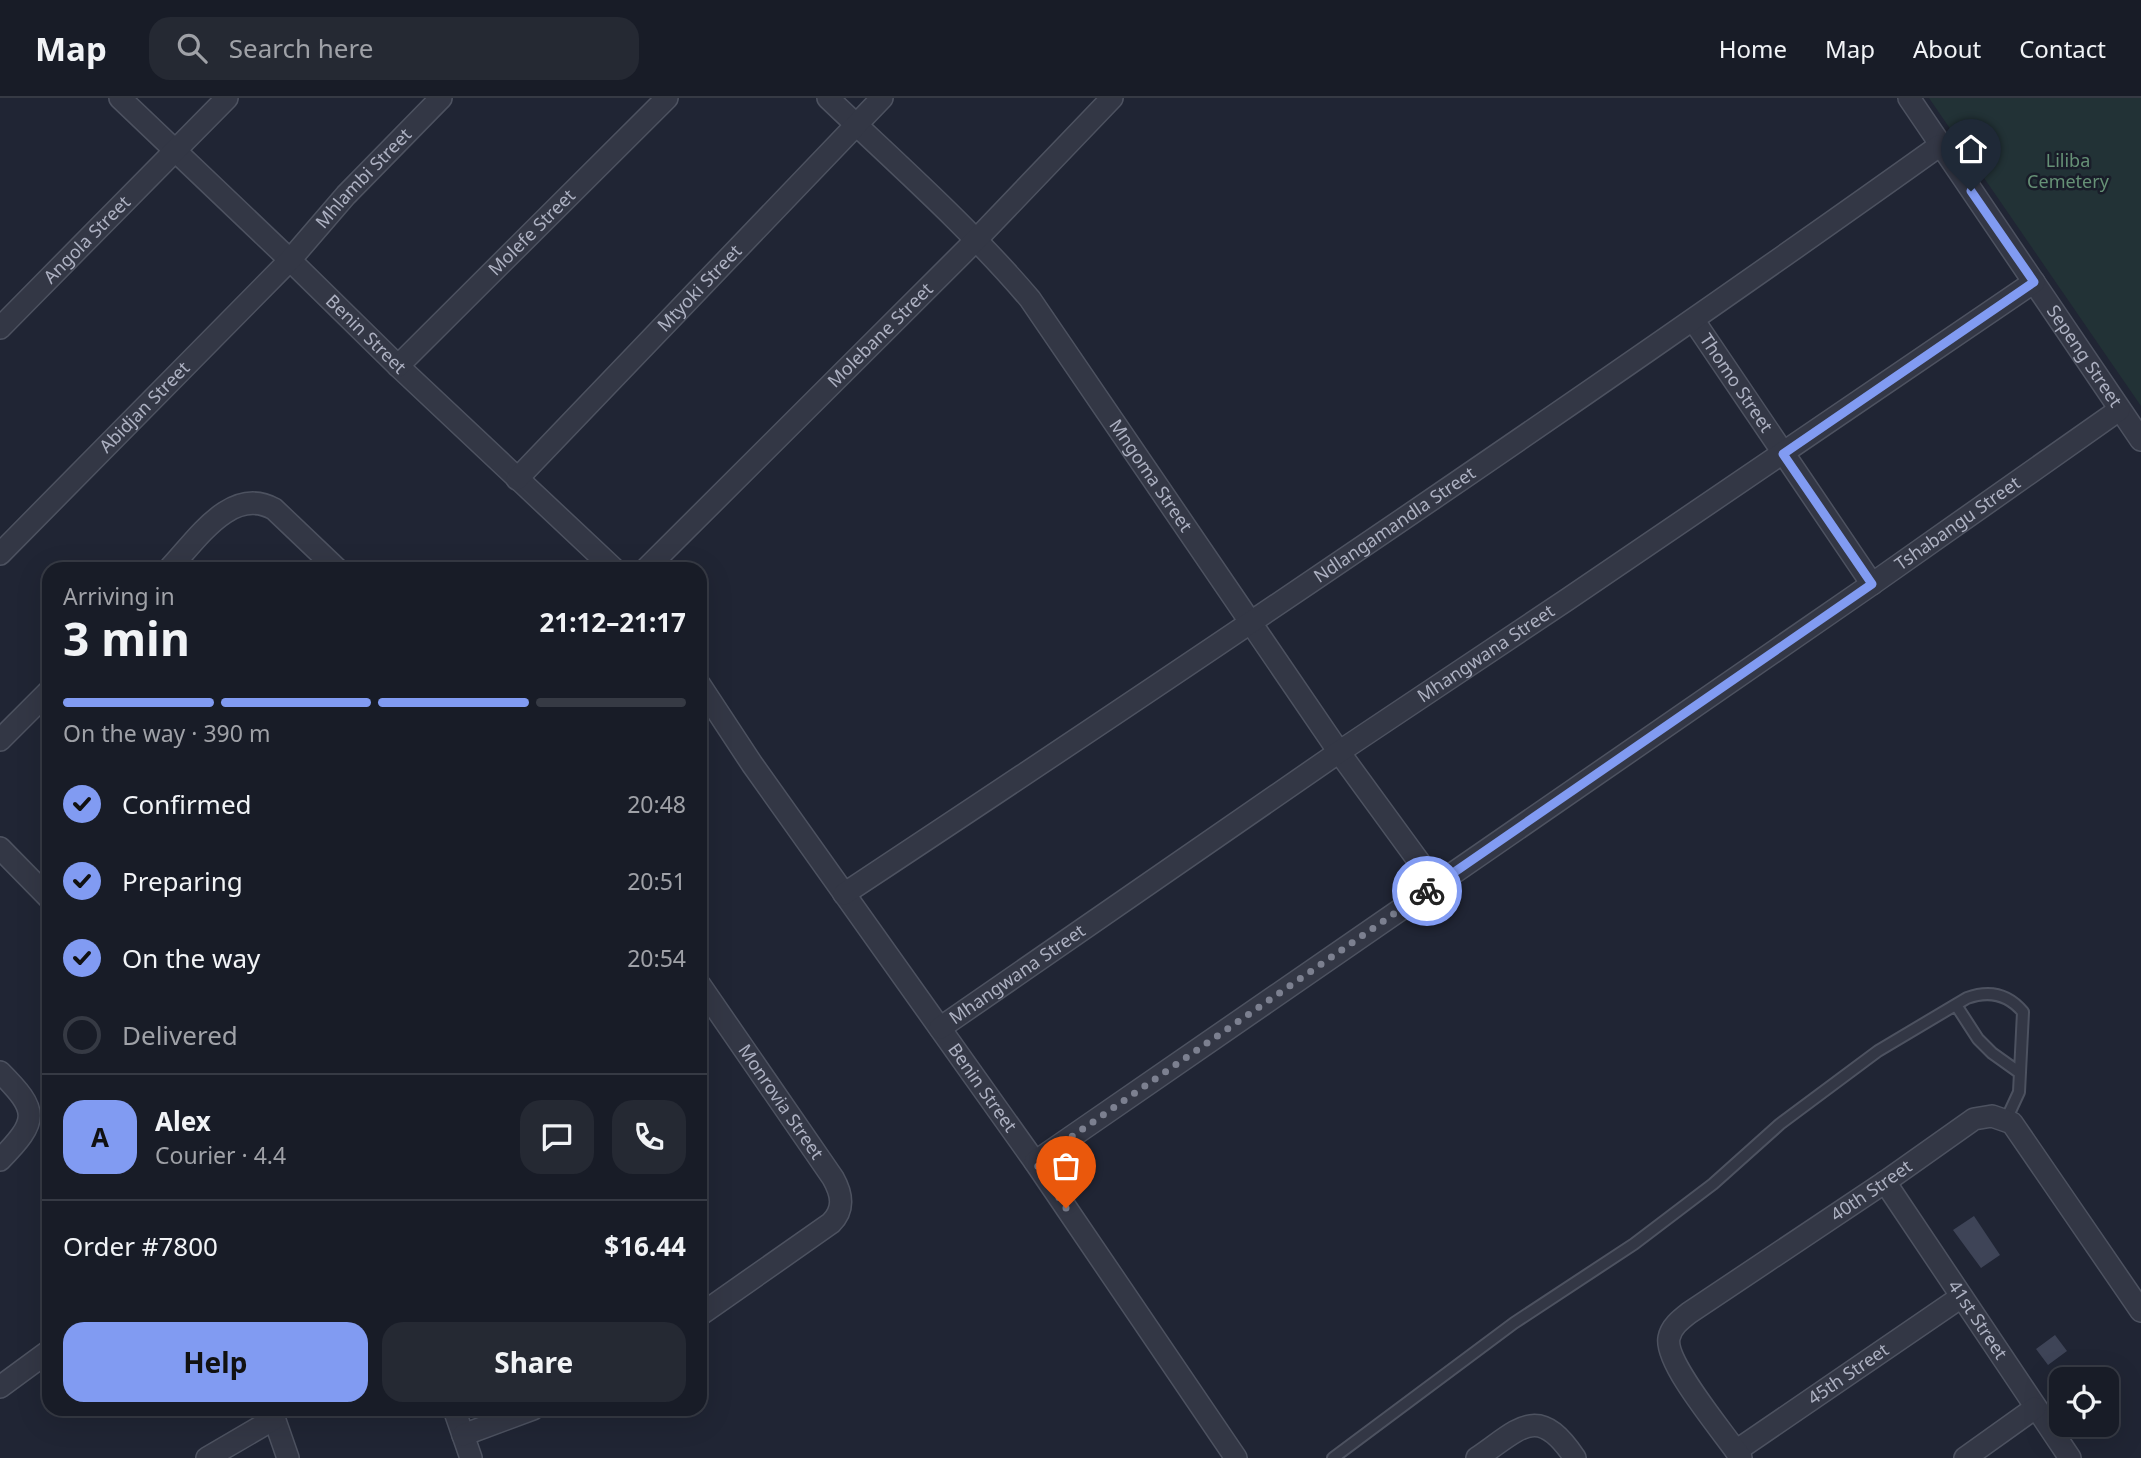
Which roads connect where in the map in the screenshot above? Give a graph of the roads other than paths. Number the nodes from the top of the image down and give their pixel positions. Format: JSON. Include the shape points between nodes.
{"nodes":[{"id":1,"x":120,"y":98,"type":"edge"},
{"id":2,"x":227,"y":98,"type":"edge"},
{"id":3,"x":441,"y":98,"type":"edge"},
{"id":4,"x":667,"y":98,"type":"edge"},
{"id":5,"x":828,"y":98,"type":"edge"},
{"id":6,"x":882,"y":98,"type":"edge"},
{"id":7,"x":1112,"y":98,"type":"edge"},
{"id":8,"x":1909,"y":98,"type":"edge"},
{"id":9,"x":856,"y":124,"type":"junction"},
{"id":10,"x":1939,"y":146,"type":"junction"},
{"id":11,"x":174,"y":152,"type":"junction"},
{"id":12,"x":975,"y":241,"type":"junction"},
{"id":13,"x":290,"y":260,"type":"junction"},
{"id":14,"x":2034,"y":282,"type":"junction"},
{"id":15,"x":1693,"y":321,"type":"junction"},
{"id":16,"x":0,"y":328,"type":"edge"},
{"id":17,"x":398,"y":366,"type":"junction"},
{"id":18,"x":2119,"y":410,"type":"junction"},
{"id":19,"x":2141,"y":440,"type":"edge"},
{"id":20,"x":1783,"y":454,"type":"junction"},
{"id":21,"x":517,"y":479,"type":"junction"},
{"id":22,"x":0,"y":554,"type":"edge"},
{"id":23,"x":176,"y":562,"type":"edge"},
{"id":24,"x":330,"y":562,"type":"edge"},
{"id":25,"x":606,"y":562,"type":"edge"},
{"id":26,"x":653,"y":562,"type":"edge"},
{"id":27,"x":1872,"y":584,"type":"junction"},
{"id":28,"x":1251,"y":625,"type":"junction"},
{"id":29,"x":707,"y":696,"type":"edge"},
{"id":30,"x":42,"y":698,"type":"edge"},
{"id":31,"x":0,"y":740,"type":"edge"},
{"id":32,"x":1339,"y":751,"type":"junction"},
{"id":33,"x":0,"y":848,"type":"edge"},
{"id":34,"x":1436,"y":885,"type":"junction"},
{"id":35,"x":42,"y":891,"type":"edge"},
{"id":36,"x":845,"y":894,"type":"junction"},
{"id":37,"x":707,"y":995,"type":"edge"},
{"id":38,"x":1956,"y":1005,"type":"junction"},
{"id":39,"x":940,"y":1028,"type":"junction"},
{"id":40,"x":0,"y":1072,"type":"edge"},
{"id":41,"x":2020,"y":1073,"type":"junction"},
{"id":42,"x":2006,"y":1119,"type":"junction"},
{"id":43,"x":0,"y":1160,"type":"edge"},
{"id":44,"x":1035,"y":1162,"type":"junction"},
{"id":45,"x":1885,"y":1182,"type":"junction"},
{"id":46,"x":1961,"y":1297,"type":"junction"},
{"id":47,"x":707,"y":1310,"type":"edge"},
{"id":48,"x":2141,"y":1311,"type":"edge"},
{"id":49,"x":42,"y":1356,"type":"edge"},
{"id":50,"x":0,"y":1387,"type":"edge"},
{"id":51,"x":2035,"y":1408,"type":"junction"},
{"id":52,"x":270,"y":1416,"type":"edge"},
{"id":53,"x":274,"y":1416,"type":"edge"},
{"id":54,"x":456,"y":1416,"type":"edge"},
{"id":55,"x":514,"y":1416,"type":"edge"},
{"id":56,"x":463,"y":1435,"type":"junction"},
{"id":57,"x":1738,"y":1454,"type":"edge"},
{"id":58,"x":207,"y":1458,"type":"edge"},
{"id":59,"x":288,"y":1458,"type":"edge"},
{"id":60,"x":471,"y":1458,"type":"edge"},
{"id":61,"x":1236,"y":1458,"type":"edge"},
{"id":62,"x":1333,"y":1458,"type":"edge"},
{"id":63,"x":1477,"y":1458,"type":"edge"},
{"id":64,"x":1575,"y":1458,"type":"edge"},
{"id":65,"x":1965,"y":1458,"type":"edge"},
{"id":66,"x":2070,"y":1458,"type":"edge"}],
"edges":[{"from":1,"to":11,"type":"street","name":"Benin Street"},
{"from":2,"to":11,"type":"street","name":"Angola Street"},
{"from":3,"to":13,"type":"street","name":"Mhlambi Street"},
{"from":4,"to":17,"type":"street","name":"Molefe Street"},
{"from":5,"to":9,"type":"street","name":"Mngoma Street"},
{"from":6,"to":9,"type":"street","name":"Mtyoki Street"},
{"from":7,"to":12,"type":"street","name":"Molebane Street"},
{"from":8,"to":10,"type":"street","name":"Sepeng Street"},
{"from":9,"to":12,"type":"street","name":"Mngoma Street"},
{"from":9,"to":21,"type":"street","name":"Mtyoki Street"},
{"from":10,"to":14,"type":"street","name":"Sepeng Street"},
{"from":10,"to":15,"type":"street","name":"Ndlangamandla Street"},
{"from":11,"to":13,"type":"street","name":"Benin Street"},
{"from":11,"to":16,"type":"street","name":"Angola Street"},
{"from":12,"to":26,"type":"street","name":"Molebane Street"},
{"from":12,"to":28,"type":"street","name":"Mngoma Street","via":[[1041,315]]},
{"from":13,"to":17,"type":"street","name":"Benin Street"},
{"from":13,"to":22,"type":"street","name":"Abidjan Street"},
{"from":14,"to":18,"type":"street","name":"Sepeng Street"},
{"from":14,"to":20,"type":"street","name":"Mhangwana Street"},
{"from":15,"to":20,"type":"street","name":"Thomo Street"},
{"from":15,"to":28,"type":"street","name":"Ndlangamandla Street"},
{"from":17,"to":21,"type":"street","name":"Benin Street"},
{"from":18,"to":19,"type":"street","name":"Sepeng Street"},
{"from":18,"to":27,"type":"street","name":"Tshabangu Street"},
{"from":20,"to":27,"type":"street","name":"Thomo Street"},
{"from":20,"to":32,"type":"street","name":"Mhangwana Street"},
{"from":21,"to":25,"type":"street","name":"Benin Street"},
{"from":23,"to":24,"type":"street","via":[[223,514],[246,502],[274,509]]},
{"from":27,"to":34,"type":"street","name":"Tshabangu Street"},
{"from":28,"to":32,"type":"street","name":"Mngoma Street"},
{"from":28,"to":36,"type":"street","name":"Ndlangamandla Street"},
{"from":29,"to":36,"type":"street","name":"Benin Street"},
{"from":30,"to":31,"type":"street"},
{"from":32,"to":34,"type":"street","name":"Mngoma Street"},
{"from":32,"to":39,"type":"street","name":"Mhangwana Street"},
{"from":33,"to":35,"type":"street"},
{"from":34,"to":44,"type":"street","name":"Tshabangu Street"},
{"from":36,"to":39,"type":"street","name":"Benin Street"},
{"from":37,"to":47,"type":"street","name":"Monrovia Street","via":[[839,1188],[841,1210],[831,1223]]},
{"from":38,"to":41,"type":"lane","via":[[1978,1039]]},
{"from":38,"to":41,"type":"lane","via":[[1982,993],[2014,1001],[2023,1012]]},
{"from":38,"to":62,"type":"lane","via":[[1878,1051],[1780,1124],[1713,1184],[1634,1244],[1514,1323]]},
{"from":39,"to":44,"type":"street","name":"Benin Street"},
{"from":40,"to":43,"type":"street","via":[[23,1096],[29,1114],[24,1133]]},
{"from":41,"to":42,"type":"lane","via":[[2018,1092]]},
{"from":42,"to":45,"type":"street","name":"40th Street","via":[[1974,1119]]},
{"from":42,"to":48,"type":"street"},
{"from":44,"to":61,"type":"street","name":"Benin Street"},
{"from":45,"to":46,"type":"street","name":"41st Street"},
{"from":45,"to":57,"type":"street","name":"40th Street","via":[[1689,1313],[1672,1330],[1668,1339],[1672,1361]]},
{"from":46,"to":51,"type":"street","name":"41st Street"},
{"from":46,"to":57,"type":"street","name":"45th Street"},
{"from":49,"to":50,"type":"street"},
{"from":51,"to":65,"type":"street"},
{"from":51,"to":66,"type":"street","name":"41st Street"},
{"from":52,"to":58,"type":"street"},
{"from":53,"to":59,"type":"street"},
{"from":54,"to":56,"type":"street"},
{"from":55,"to":56,"type":"street"},
{"from":56,"to":60,"type":"street"},
{"from":63,"to":64,"type":"street","via":[[1517,1431],[1540,1425],[1559,1436]]}]}
